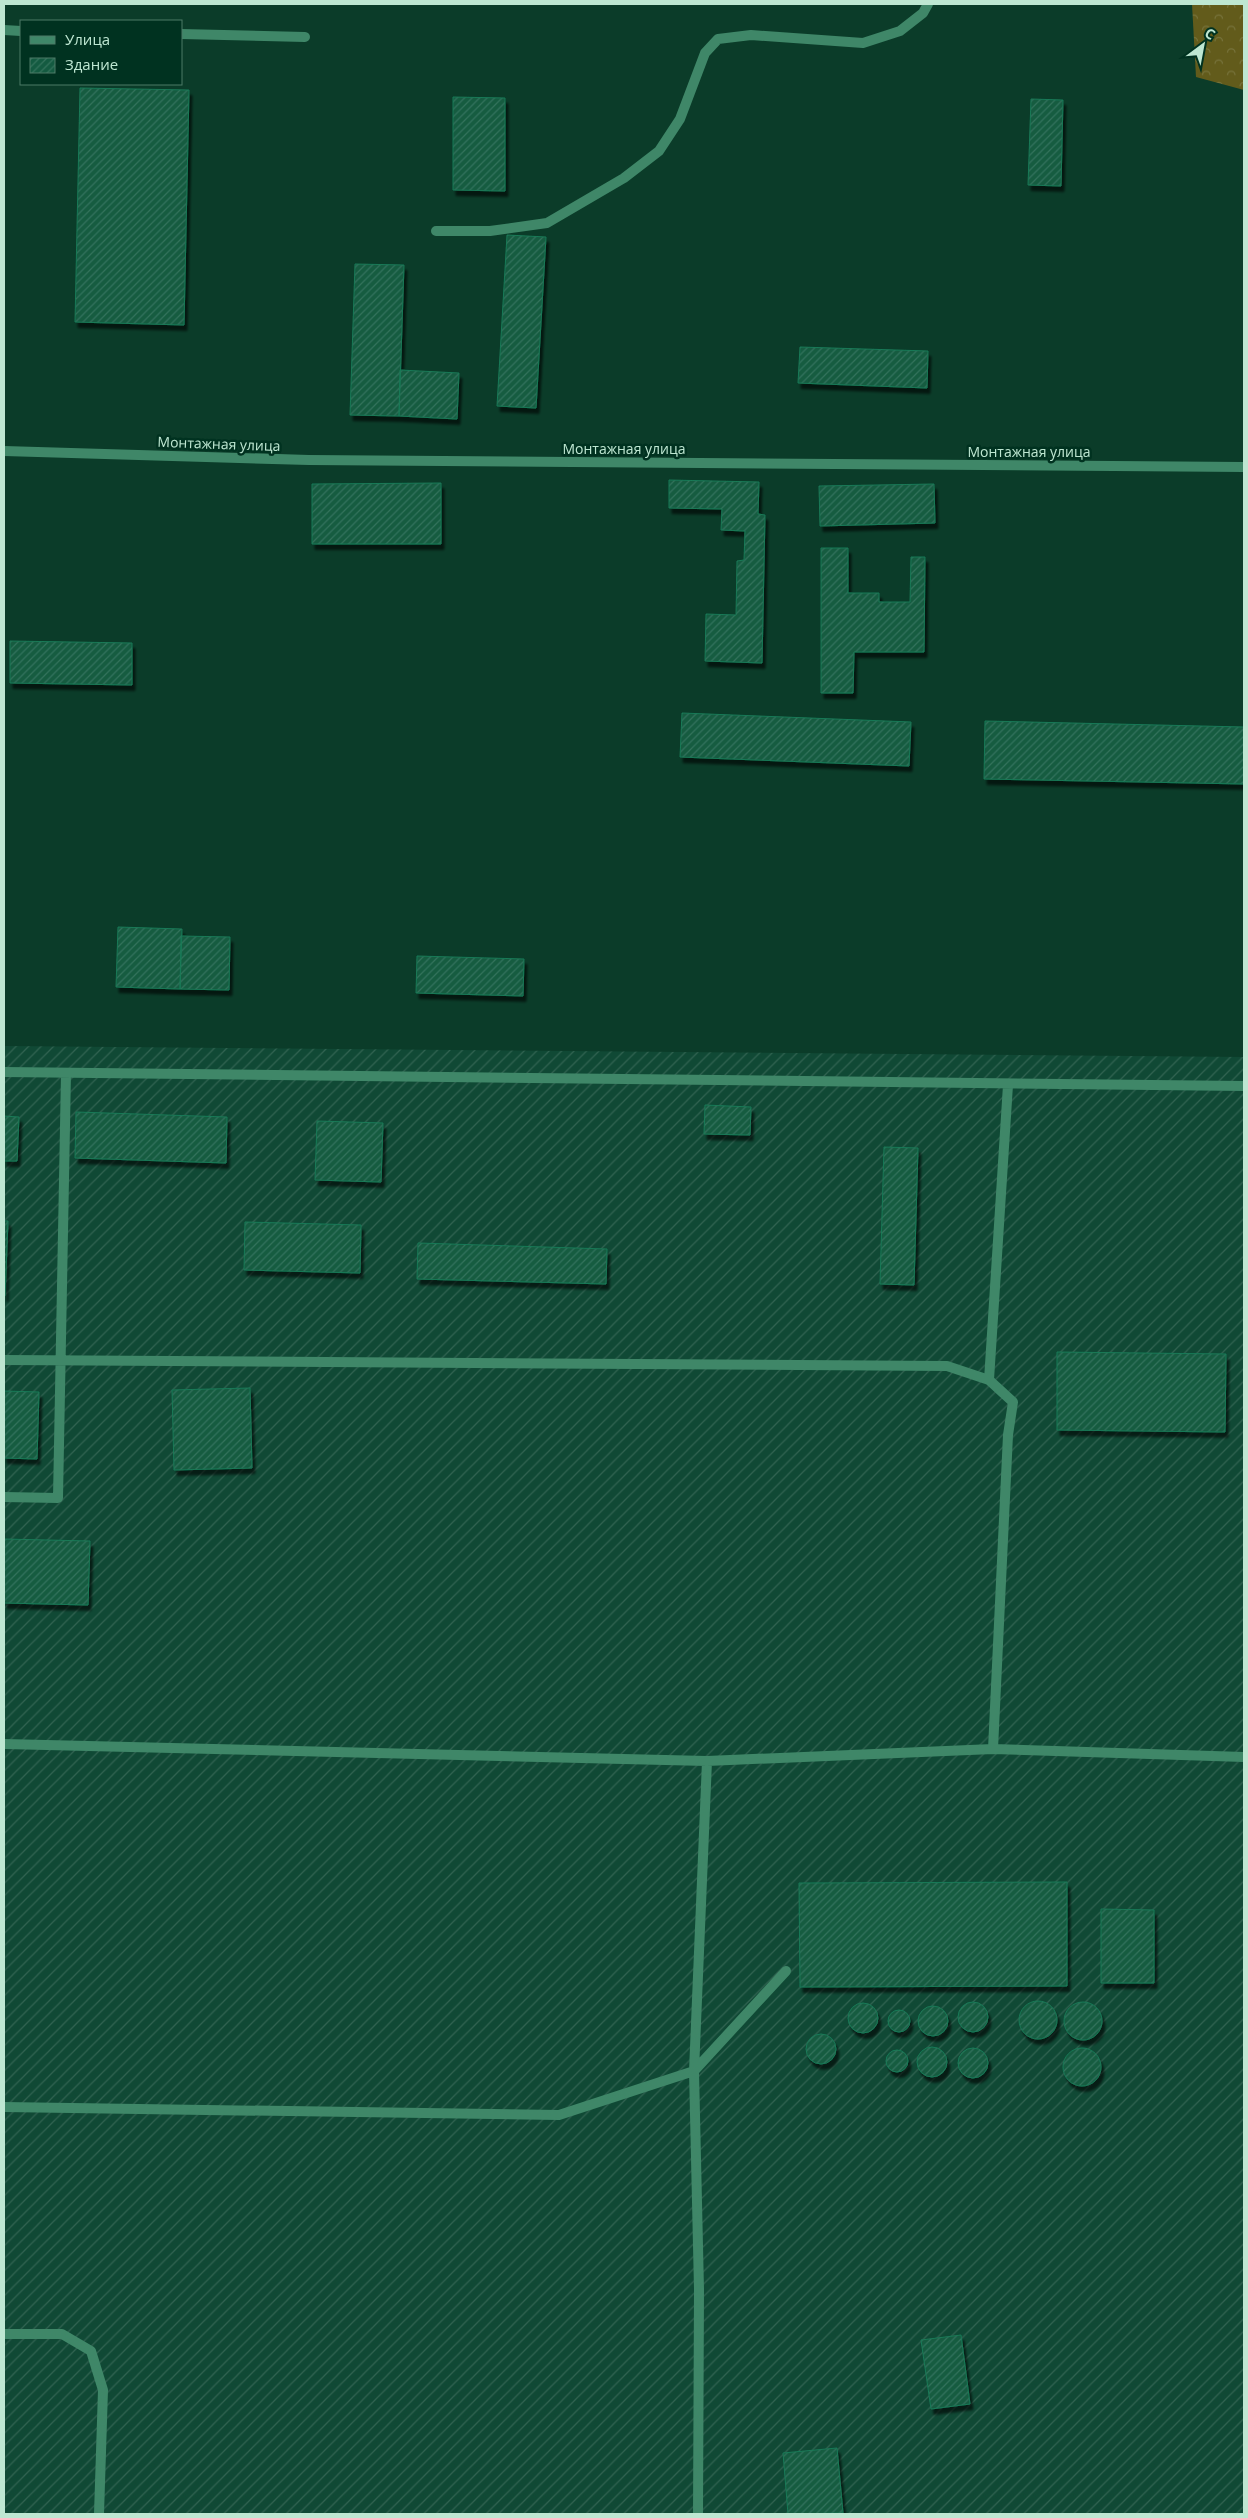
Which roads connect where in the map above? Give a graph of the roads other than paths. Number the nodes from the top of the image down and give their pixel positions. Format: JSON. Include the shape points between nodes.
{"nodes":[{"id":1,"x":928,"y":4,"type":"edge"},
{"id":2,"x":4,"y":30,"type":"edge"},
{"id":3,"x":20,"y":31,"type":"edge"},
{"id":4,"x":182,"y":34,"type":"edge"},
{"id":5,"x":305,"y":37,"type":"dead end"},
{"id":6,"x":436,"y":232,"type":"dead end"},
{"id":7,"x":4,"y":451,"type":"edge"},
{"id":8,"x":1244,"y":467,"type":"edge"},
{"id":9,"x":4,"y":1072,"type":"edge"},
{"id":10,"x":66,"y":1073,"type":"junction"},
{"id":11,"x":1008,"y":1085,"type":"junction"},
{"id":12,"x":1244,"y":1086,"type":"edge"},
{"id":13,"x":4,"y":1360,"type":"edge"},
{"id":14,"x":61,"y":1360,"type":"junction"},
{"id":15,"x":989,"y":1380,"type":"junction"},
{"id":16,"x":4,"y":1497,"type":"edge"},
{"id":17,"x":4,"y":1744,"type":"edge"},
{"id":18,"x":993,"y":1749,"type":"junction"},
{"id":19,"x":1244,"y":1757,"type":"edge"},
{"id":20,"x":707,"y":1761,"type":"junction"},
{"id":21,"x":786,"y":1971,"type":"dead end"},
{"id":22,"x":694,"y":2071,"type":"junction"},
{"id":23,"x":4,"y":2107,"type":"edge"},
{"id":24,"x":4,"y":2334,"type":"edge"},
{"id":25,"x":99,"y":2514,"type":"edge"},
{"id":26,"x":698,"y":2514,"type":"edge"}],
"edges":[{"from":1,"to":6,"type":"street","via":[[923,13],[900,31],[864,42],[751,35],[718,40],[705,53],[680,119],[659,151],[624,178],[547,223],[490,231]]},
{"from":2,"to":3,"type":"street"},
{"from":4,"to":5,"type":"street"},
{"from":7,"to":8,"type":"street","name":"Монтажная улица","via":[[309,460]]},
{"from":9,"to":10,"type":"street"},
{"from":10,"to":11,"type":"street"},
{"from":10,"to":14,"type":"street"},
{"from":11,"to":12,"type":"street"},
{"from":11,"to":15,"type":"street"},
{"from":13,"to":14,"type":"street"},
{"from":14,"to":15,"type":"street","via":[[947,1366]]},
{"from":14,"to":16,"type":"street","via":[[58,1498]]},
{"from":15,"to":18,"type":"street","via":[[1013,1402],[1008,1435]]},
{"from":17,"to":20,"type":"street"},
{"from":18,"to":19,"type":"street"},
{"from":18,"to":20,"type":"street"},
{"from":20,"to":22,"type":"street"},
{"from":21,"to":22,"type":"street"},
{"from":22,"to":23,"type":"street","via":[[559,2115]]},
{"from":22,"to":26,"type":"street","via":[[699,2289]]},
{"from":24,"to":25,"type":"street","via":[[62,2334],[91,2351],[103,2390]]}]}
